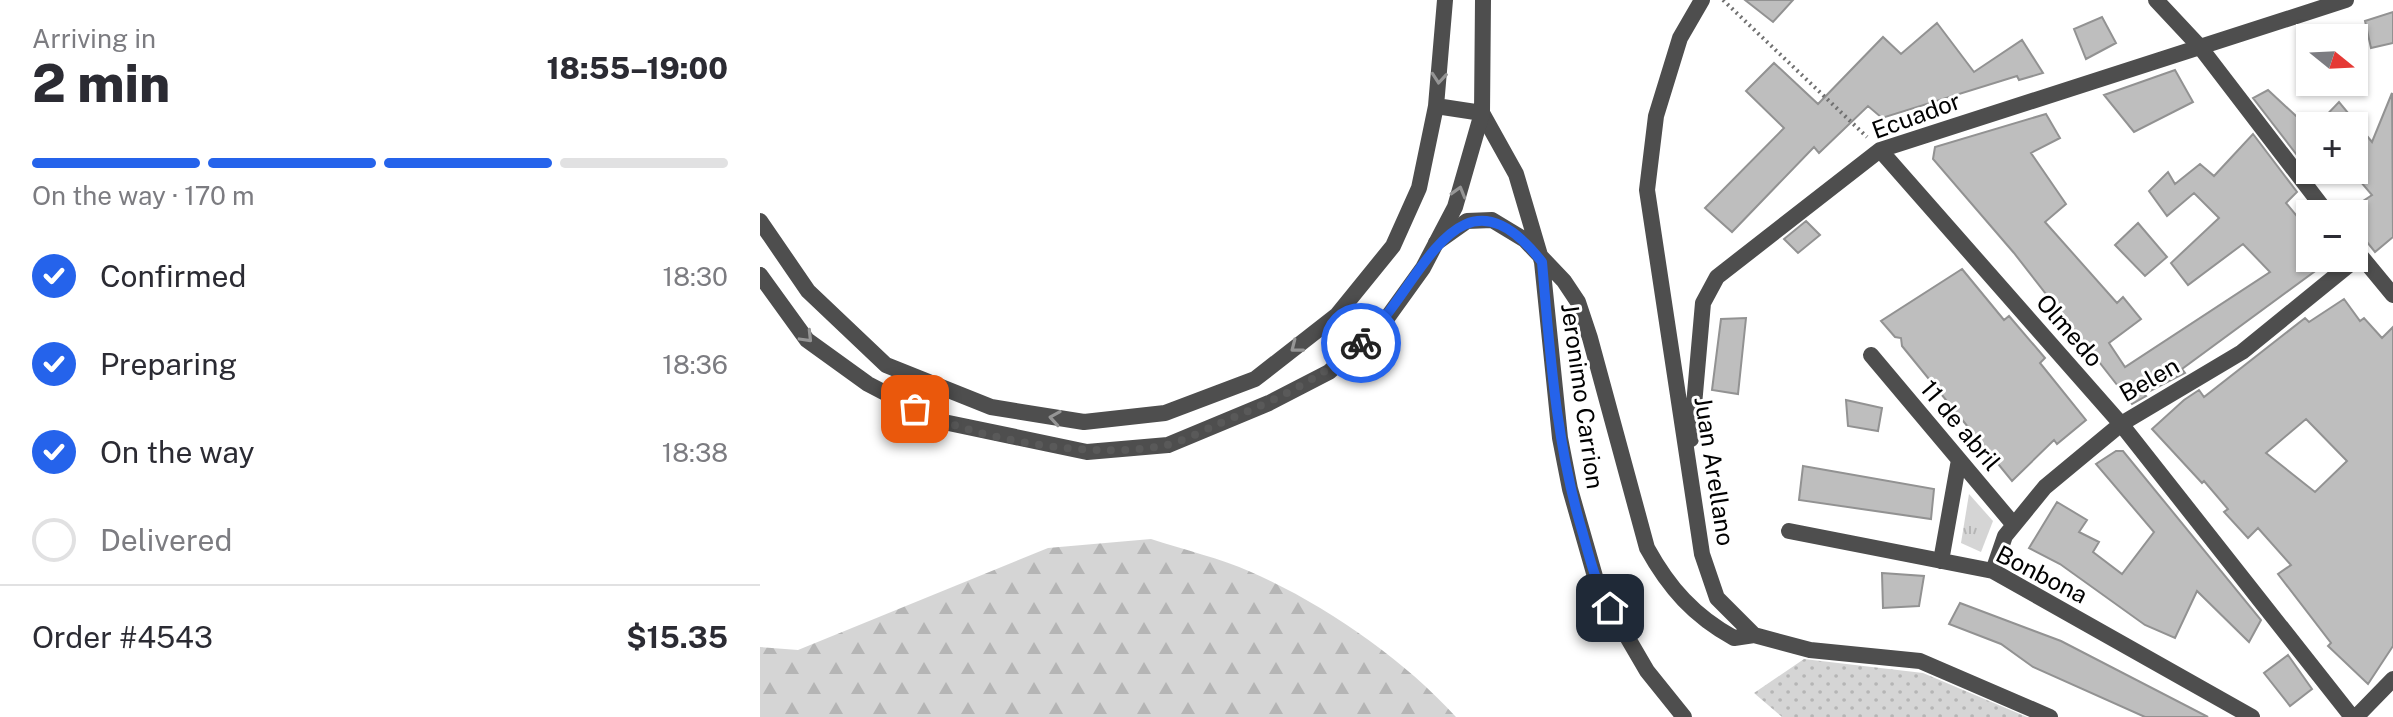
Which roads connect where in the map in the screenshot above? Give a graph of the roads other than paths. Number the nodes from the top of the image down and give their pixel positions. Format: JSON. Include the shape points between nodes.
{"nodes":[{"id":1,"x":1445,"y":0,"type":"edge"},
{"id":2,"x":1483,"y":0,"type":"edge"},
{"id":3,"x":1702,"y":0,"type":"edge"},
{"id":4,"x":2156,"y":0,"type":"edge"},
{"id":5,"x":2346,"y":0,"type":"edge"},
{"id":6,"x":2200,"y":47,"type":"junction"},
{"id":7,"x":1436,"y":106,"type":"junction"},
{"id":8,"x":1482,"y":113,"type":"junction"},
{"id":9,"x":1880,"y":150,"type":"junction"},
{"id":10,"x":2317,"y":200,"type":"edge"},
{"id":11,"x":760,"y":221,"type":"edge"},
{"id":12,"x":1436,"y":243,"type":"junction"},
{"id":13,"x":1542,"y":262,"type":"junction"},
{"id":14,"x":2368,"y":265,"type":"edge"},
{"id":15,"x":2334,"y":272,"type":"edge"},
{"id":16,"x":760,"y":275,"type":"edge"},
{"id":17,"x":2393,"y":295,"type":"edge"},
{"id":18,"x":1871,"y":355,"type":"dead end"},
{"id":19,"x":2121,"y":424,"type":"junction"},
{"id":20,"x":1959,"y":460,"type":"junction"},
{"id":21,"x":1689,"y":465,"type":"junction"},
{"id":22,"x":2014,"y":525,"type":"junction"},
{"id":23,"x":1789,"y":531,"type":"dead end"},
{"id":24,"x":1941,"y":561,"type":"junction"},
{"id":25,"x":1993,"y":571,"type":"junction"},
{"id":26,"x":1754,"y":635,"type":"junction"},
{"id":27,"x":2393,"y":679,"type":"edge"},
{"id":28,"x":1684,"y":717,"type":"edge"},
{"id":29,"x":2050,"y":717,"type":"edge"},
{"id":30,"x":2252,"y":717,"type":"edge"},
{"id":31,"x":2354,"y":717,"type":"edge"}],
"edges":[{"from":1,"to":7,"type":"street","one_way":true},
{"from":2,"to":8,"type":"street"},
{"from":3,"to":21,"type":"street","name":"Juan Arellano","via":[[1680,38],[1656,116],[1647,190]]},
{"from":4,"to":6,"type":"street"},
{"from":5,"to":6,"type":"street","name":"Ecuador"},
{"from":6,"to":9,"type":"street","name":"Ecuador"},
{"from":6,"to":10,"type":"street"},
{"from":7,"to":8,"type":"street"},
{"from":7,"to":11,"type":"street","one_way":true,"via":[[1419,188],[1393,246],[1337,315],[1255,379],[1165,413],[1084,422],[991,407],[886,365],[808,291]]},
{"from":12,"to":8,"type":"street","one_way":true,"via":[[1455,207]]},
{"from":8,"to":13,"type":"street","name":"Jeronimo Carrion","via":[[1516,174]]},
{"from":9,"to":19,"type":"street","name":"Olmedo"},
{"from":9,"to":21,"type":"street","name":"Ecuador","via":[[1717,277],[1703,303]]},
{"from":12,"to":13,"type":"street","via":[[1467,221],[1492,220],[1525,240]]},
{"from":16,"to":12,"type":"street","one_way":true,"via":[[807,340],[868,384],[939,421],[1087,452],[1168,445],[1329,372],[1382,325]]},
{"from":13,"to":26,"type":"street","via":[[1578,302],[1636,513],[1663,578],[1679,599],[1721,632],[1734,638]]},
{"from":13,"to":28,"type":"street","name":"Jeronimo Carrion","via":[[1560,438],[1598,587],[1647,671]]},
{"from":14,"to":17,"type":"street"},
{"from":15,"to":19,"type":"street","name":"Belen","via":[[2242,352]]},
{"from":18,"to":20,"type":"street","name":"11 de abril"},
{"from":19,"to":22,"type":"street","name":"Belen","via":[[2045,487]]},
{"from":19,"to":31,"type":"street","name":"Olmedo"},
{"from":20,"to":22,"type":"street","name":"11 de abril"},
{"from":20,"to":24,"type":"street"},
{"from":21,"to":26,"type":"street","name":"Juan Arellano","via":[[1702,554],[1717,598]]},
{"from":22,"to":25,"type":"street","name":"Belen"},
{"from":23,"to":24,"type":"street","name":"Bonbona"},
{"from":24,"to":25,"type":"street","name":"Bonbona"},
{"from":25,"to":30,"type":"street","name":"Bonbona"},
{"from":26,"to":29,"type":"street","via":[[1810,650],[1920,661]]},
{"from":27,"to":31,"type":"street"}]}
